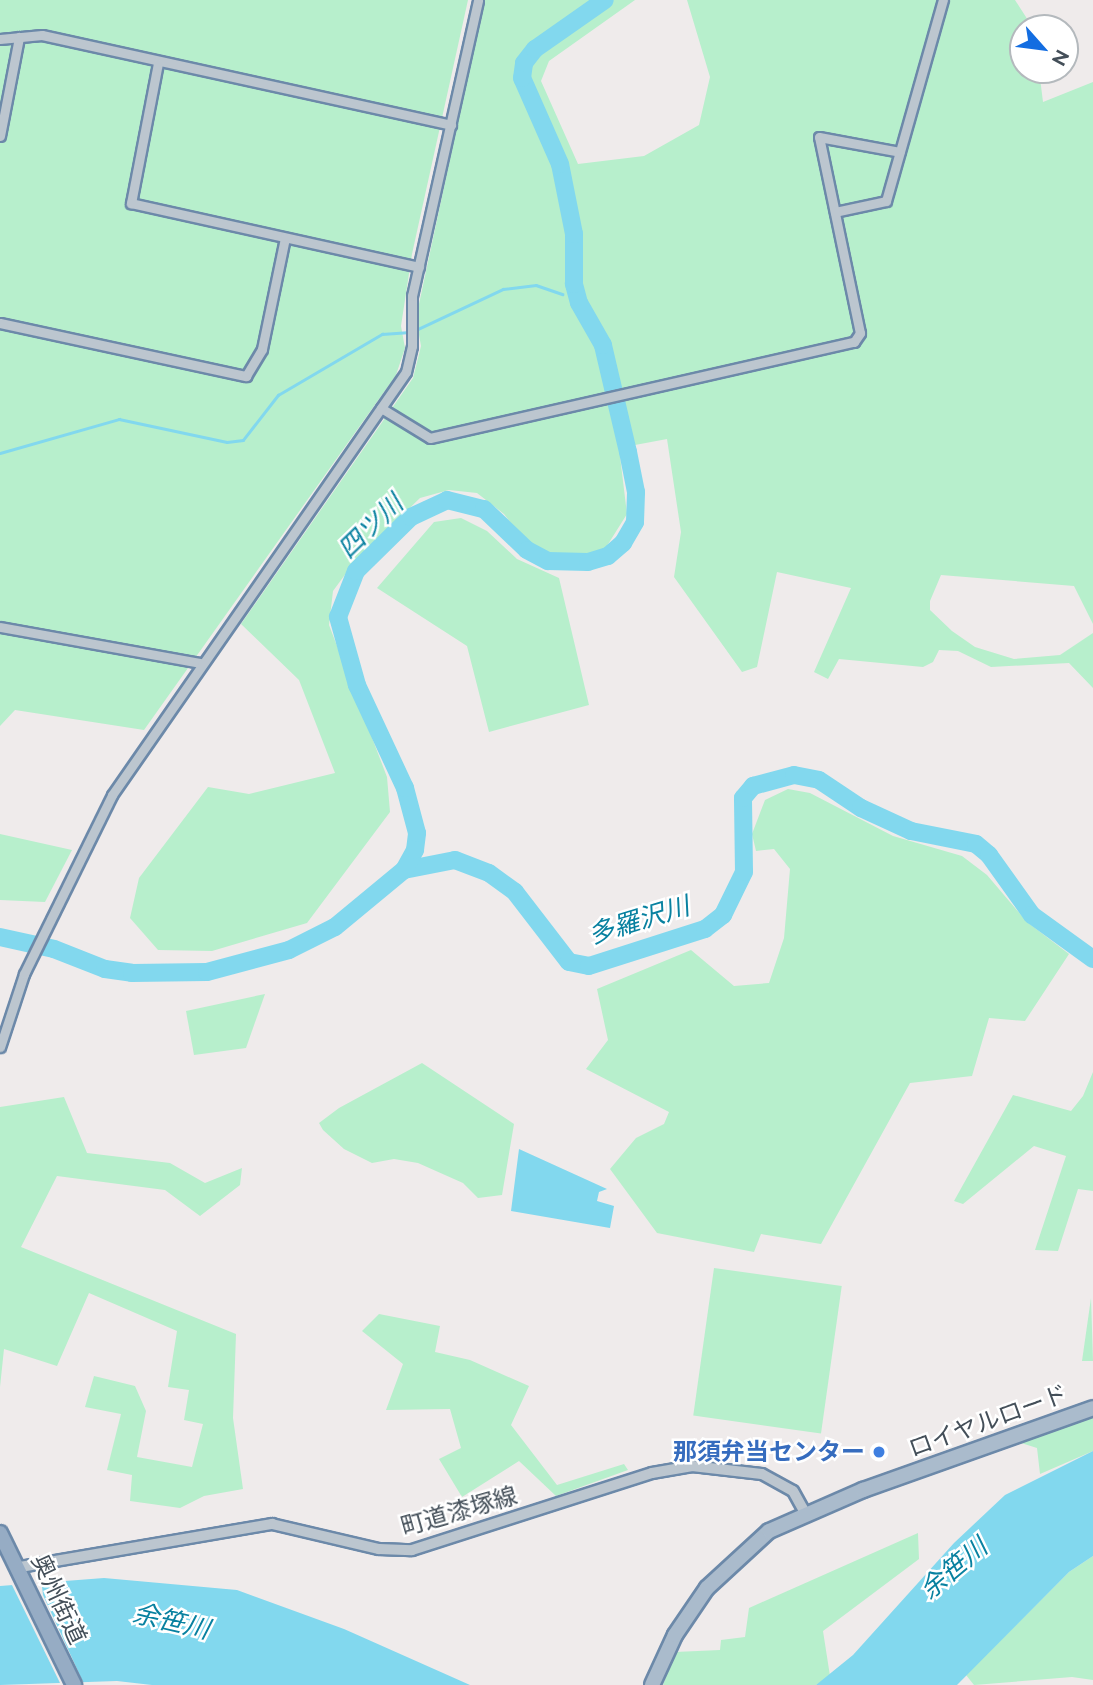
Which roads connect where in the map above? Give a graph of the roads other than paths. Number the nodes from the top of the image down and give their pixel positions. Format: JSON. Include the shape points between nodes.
{"nodes":[{"id":1,"x":478,"y":0,"type":"edge"},
{"id":2,"x":943,"y":0,"type":"edge"},
{"id":3,"x":19,"y":37,"type":"junction"},
{"id":4,"x":0,"y":38,"type":"edge"},
{"id":5,"x":158,"y":63,"type":"junction"},
{"id":6,"x":451,"y":125,"type":"junction"},
{"id":7,"x":0,"y":136,"type":"edge"},
{"id":8,"x":900,"y":152,"type":"junction"},
{"id":9,"x":835,"y":212,"type":"junction"},
{"id":10,"x":285,"y":238,"type":"junction"},
{"id":11,"x":419,"y":267,"type":"junction"},
{"id":12,"x":0,"y":323,"type":"edge"},
{"id":13,"x":381,"y":408,"type":"junction"},
{"id":14,"x":0,"y":627,"type":"edge"},
{"id":15,"x":201,"y":663,"type":"junction"},
{"id":16,"x":0,"y":1047,"type":"edge"},
{"id":17,"x":1093,"y":1408,"type":"edge"},
{"id":18,"x":806,"y":1514,"type":"junction"},
{"id":19,"x":0,"y":1533,"type":"edge"},
{"id":20,"x":20,"y":1567,"type":"junction"},
{"id":21,"x":74,"y":1685,"type":"edge"},
{"id":22,"x":652,"y":1685,"type":"edge"}],
"edges":[{"from":1,"to":6,"type":"street"},
{"from":2,"to":8,"type":"street"},
{"from":3,"to":4,"type":"street"},
{"from":3,"to":5,"type":"street","via":[[42,36]]},
{"from":3,"to":7,"type":"street"},
{"from":5,"to":6,"type":"street"},
{"from":5,"to":10,"type":"street","via":[[131,203]]},
{"from":6,"to":11,"type":"street"},
{"from":8,"to":9,"type":"street","via":[[886,201]]},
{"from":8,"to":9,"type":"street","via":[[819,137]]},
{"from":9,"to":13,"type":"street","via":[[859,339],[430,438]]},
{"from":10,"to":11,"type":"street"},
{"from":10,"to":12,"type":"street","via":[[262,349],[247,376]]},
{"from":11,"to":13,"type":"street","via":[[409,321],[410,360]]},
{"from":13,"to":15,"type":"street"},
{"from":14,"to":15,"type":"street"},
{"from":15,"to":16,"type":"street","via":[[112,795],[24,974]]},
{"from":17,"to":18,"type":"main road","name":"ロイヤルロード"},
{"from":18,"to":20,"type":"street","name":"町道漆塚線","via":[[793,1491],[762,1474],[692,1466],[652,1473],[455,1540],[412,1550],[379,1549],[272,1524]]},
{"from":18,"to":22,"type":"main road","name":"ロイヤルロード","via":[[749,1545],[706,1588],[675,1635]]},
{"from":19,"to":20,"type":"highway","name":"奥州街道"},
{"from":20,"to":21,"type":"highway","name":"奥州街道"}]}
